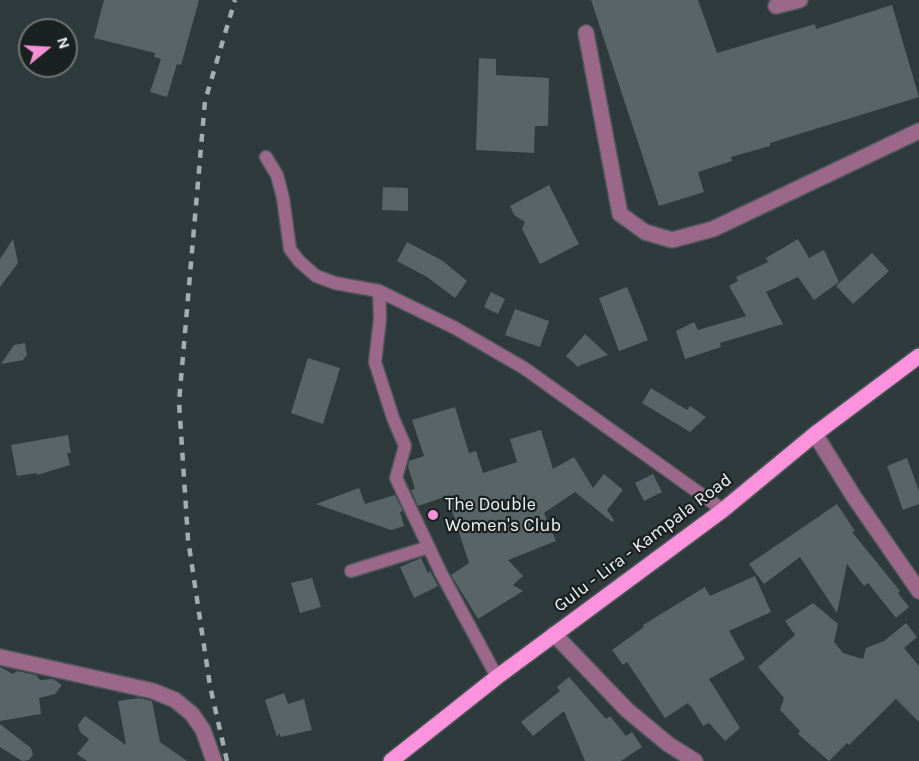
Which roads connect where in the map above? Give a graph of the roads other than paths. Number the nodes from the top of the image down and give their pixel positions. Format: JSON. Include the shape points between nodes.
{"nodes":[{"id":1,"x":800,"y":0,"type":"edge"},
{"id":2,"x":776,"y":6,"type":"dead end"},
{"id":3,"x":586,"y":33,"type":"dead end"},
{"id":4,"x":919,"y":131,"type":"edge"},
{"id":5,"x":266,"y":157,"type":"dead end"},
{"id":6,"x":379,"y":291,"type":"junction"},
{"id":7,"x":919,"y":356,"type":"edge"},
{"id":8,"x":815,"y":434,"type":"junction"},
{"id":9,"x":723,"y":510,"type":"junction"},
{"id":10,"x":429,"y":547,"type":"junction"},
{"id":11,"x":351,"y":570,"type":"dead end"},
{"id":12,"x":919,"y":591,"type":"edge"},
{"id":13,"x":554,"y":634,"type":"junction"},
{"id":14,"x":0,"y":657,"type":"edge"},
{"id":15,"x":497,"y":677,"type":"junction"},
{"id":16,"x":214,"y":761,"type":"edge"},
{"id":17,"x":391,"y":761,"type":"edge"},
{"id":18,"x":695,"y":761,"type":"edge"}],
"edges":[{"from":1,"to":2,"type":"street"},
{"from":3,"to":4,"type":"street","via":[[620,214],[645,232],[672,240],[713,229]]},
{"from":5,"to":6,"type":"lane","via":[[277,175],[290,249],[299,261],[316,276]]},
{"from":6,"to":9,"type":"lane","via":[[524,368]]},
{"from":6,"to":10,"type":"lane","via":[[375,362],[405,446],[396,478]]},
{"from":7,"to":8,"type":"main road","name":"Gulu - Lira - Kampala Road"},
{"from":8,"to":9,"type":"main road","name":"Gulu - Lira - Kampala Road"},
{"from":8,"to":12,"type":"street"},
{"from":9,"to":13,"type":"main road","name":"Gulu - Lira - Kampala Road"},
{"from":10,"to":11,"type":"lane"},
{"from":10,"to":15,"type":"lane"},
{"from":13,"to":15,"type":"main road","name":"Gulu - Lira - Kampala Road"},
{"from":13,"to":18,"type":"street","via":[[627,710]]},
{"from":14,"to":16,"type":"street","via":[[153,691],[176,700],[203,730]]},
{"from":15,"to":17,"type":"main road","name":"Gulu - Lira - Kampala Road"}]}
